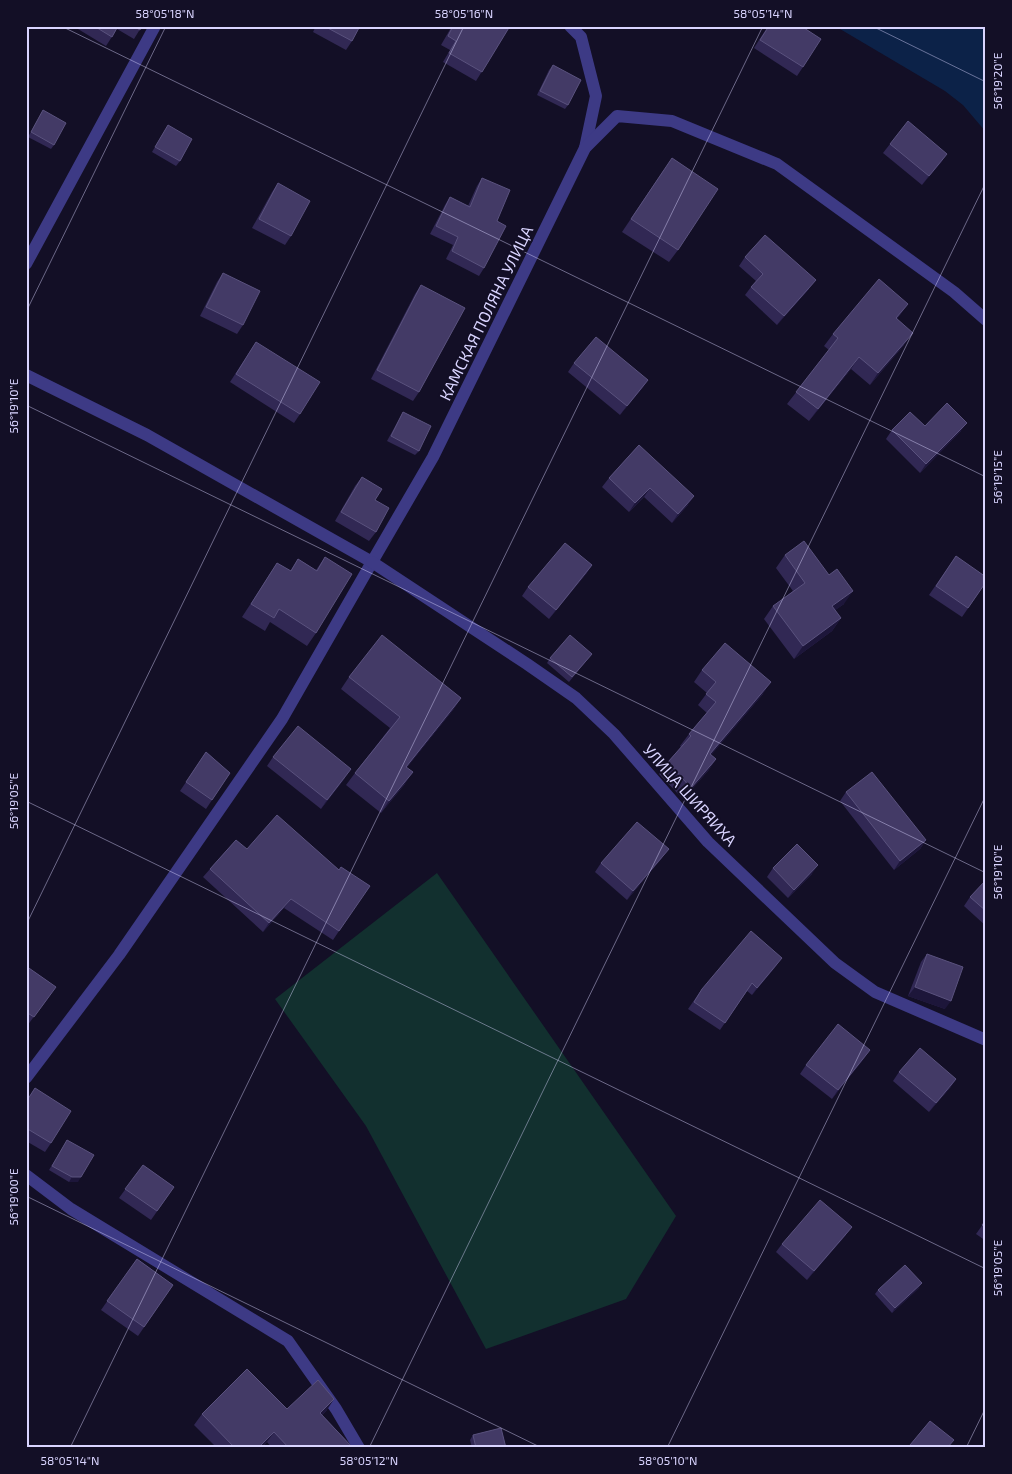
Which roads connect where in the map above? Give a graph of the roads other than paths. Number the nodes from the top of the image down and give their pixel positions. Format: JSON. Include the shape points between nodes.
{"nodes":[{"id":1,"x":155,"y":26,"type":"edge"},
{"id":2,"x":570,"y":26,"type":"edge"},
{"id":3,"x":585,"y":148,"type":"junction"},
{"id":4,"x":26,"y":264,"type":"edge"},
{"id":5,"x":986,"y":320,"type":"edge"},
{"id":6,"x":26,"y":375,"type":"edge"},
{"id":7,"x":372,"y":562,"type":"junction"},
{"id":8,"x":986,"y":1040,"type":"edge"},
{"id":9,"x":26,"y":1078,"type":"edge"},
{"id":10,"x":26,"y":1175,"type":"edge"},
{"id":11,"x":359,"y":1448,"type":"edge"}],
"edges":[{"from":1,"to":4,"type":"street"},
{"from":2,"to":3,"type":"street","via":[[581,37],[596,96]]},
{"from":3,"to":5,"type":"street","name":"КАМСКАЯ ПОЛЯНА УЛИЦА","via":[[617,116],[672,121],[777,164],[954,292]]},
{"from":3,"to":7,"type":"street","name":"КАМСКАЯ ПОЛЯНА УЛИЦА","via":[[433,457]]},
{"from":6,"to":7,"type":"street","via":[[147,435]]},
{"from":7,"to":8,"type":"street","name":"УЛИЦА ШИРЯИХА","via":[[576,698],[614,734],[708,842],[835,964],[875,992]]},
{"from":7,"to":9,"type":"street","name":"КАМСКАЯ ПОЛЯНА УЛИЦА","via":[[282,719],[119,955]]},
{"from":10,"to":11,"type":"street","via":[[72,1209],[288,1341],[336,1408]]}]}
